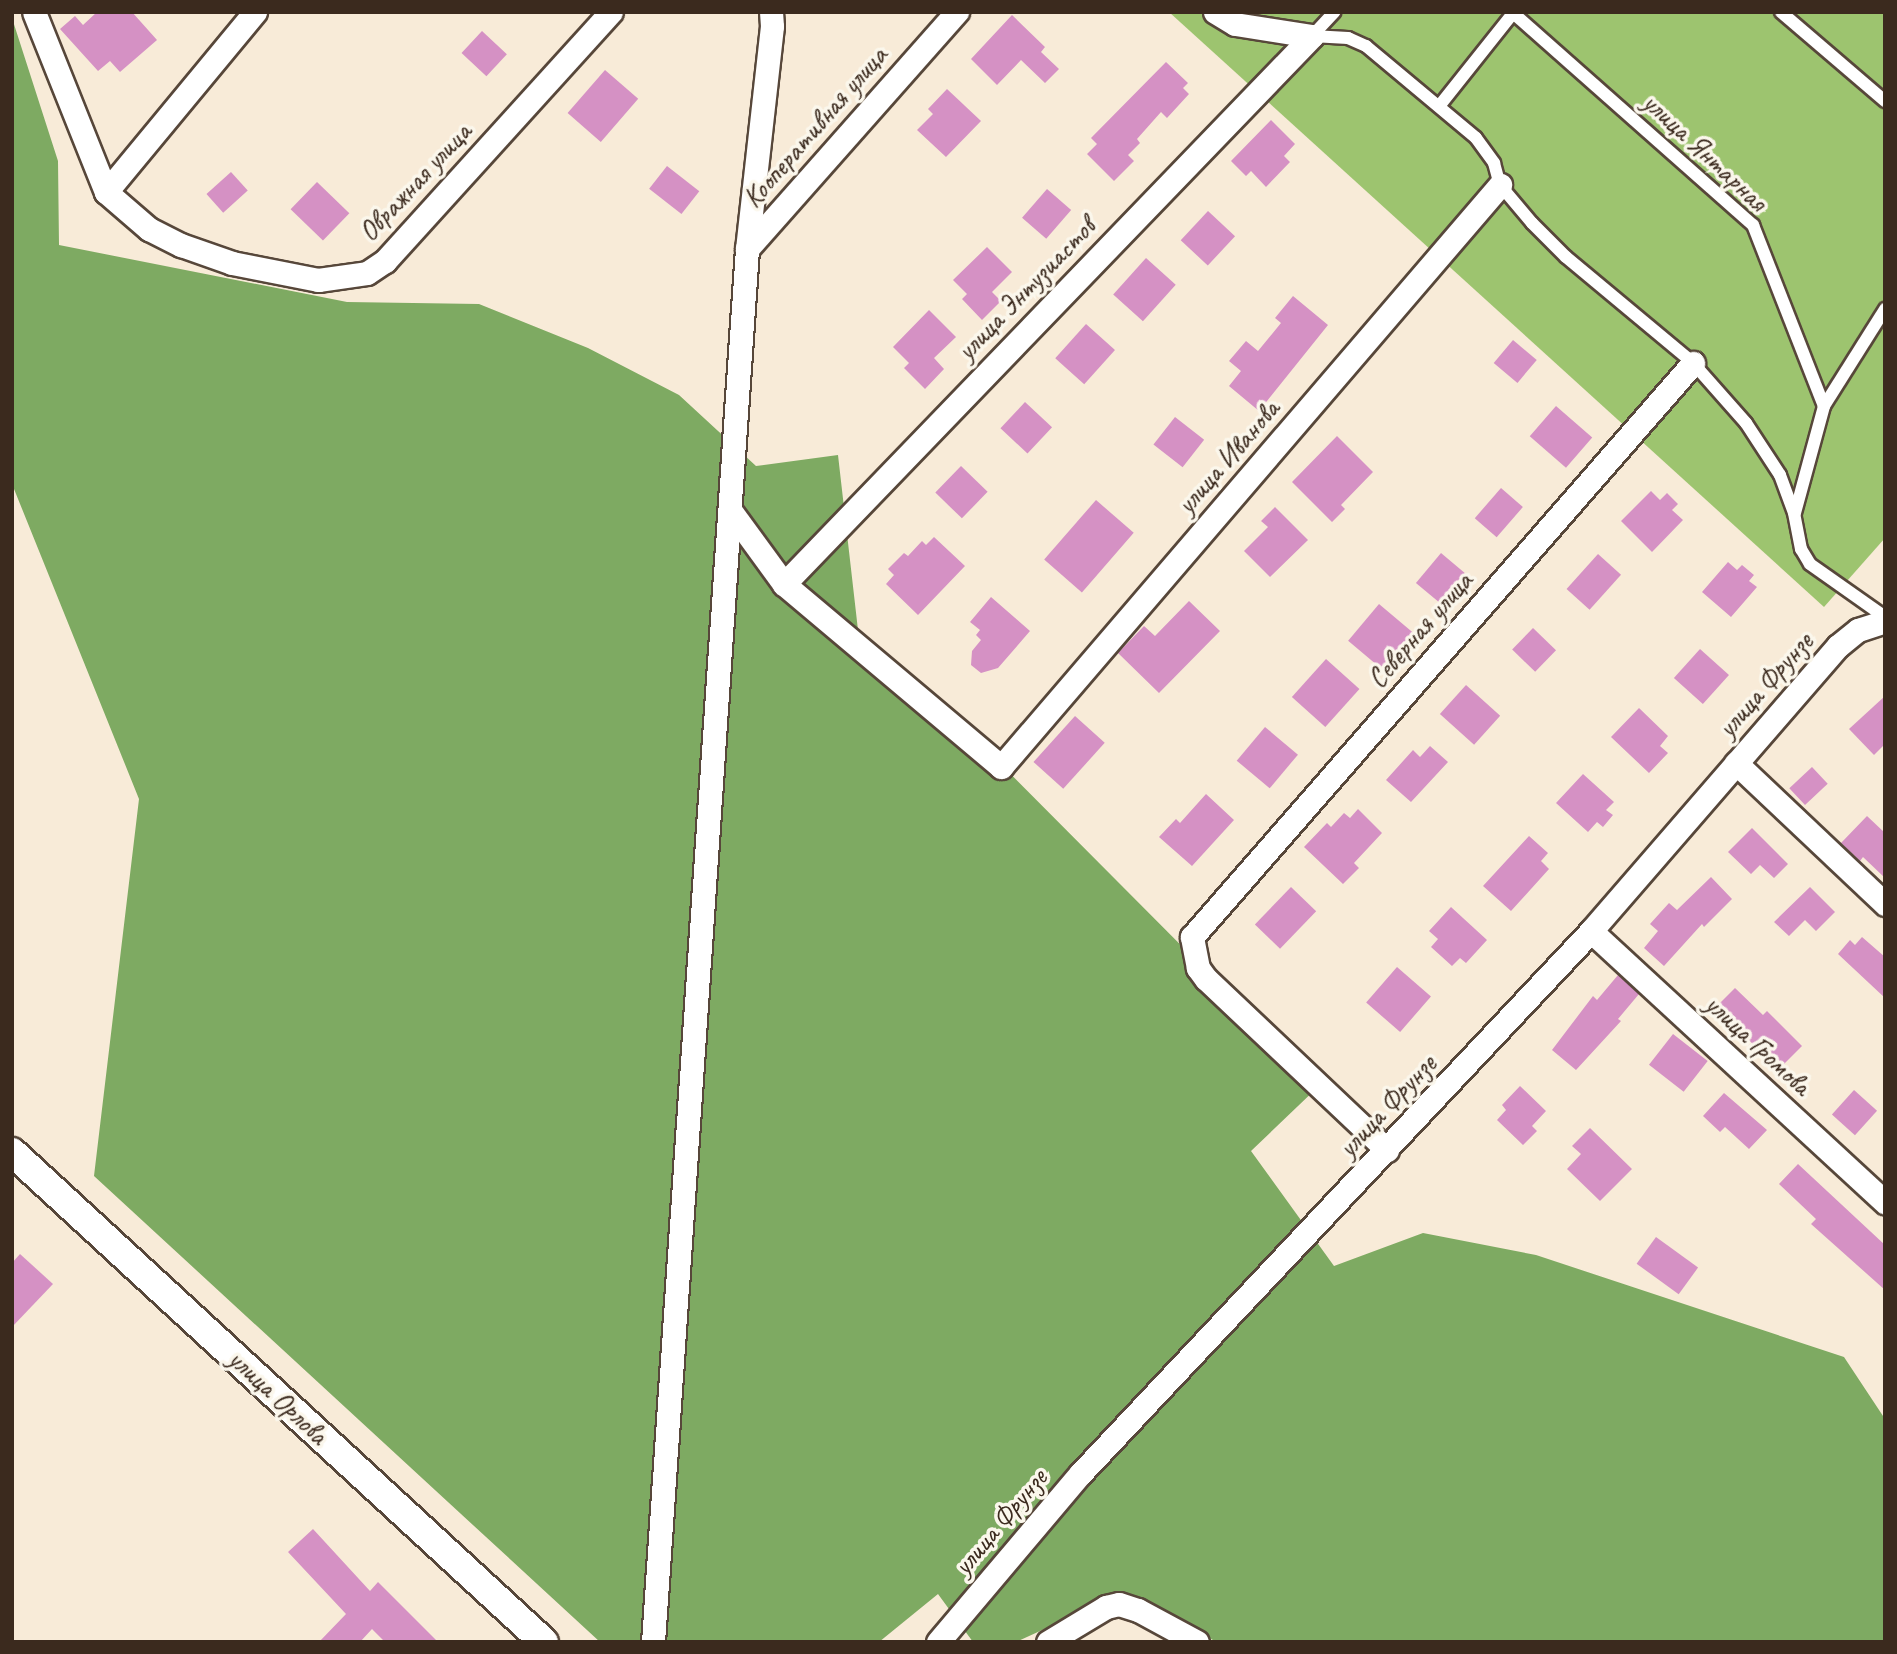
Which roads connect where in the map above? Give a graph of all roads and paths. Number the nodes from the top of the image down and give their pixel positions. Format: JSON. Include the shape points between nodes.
{"nodes":[{"id":1,"x":34,"y":12,"type":"edge"},
{"id":2,"x":254,"y":12,"type":"edge"},
{"id":3,"x":611,"y":12,"type":"edge"},
{"id":4,"x":771,"y":12,"type":"edge"},
{"id":5,"x":957,"y":12,"type":"edge"},
{"id":6,"x":1215,"y":12,"type":"edge"},
{"id":7,"x":1334,"y":12,"type":"edge"},
{"id":8,"x":1781,"y":12,"type":"edge"},
{"id":9,"x":1513,"y":13,"type":"edge"},
{"id":10,"x":1312,"y":36,"type":"junction"},
{"id":11,"x":1885,"y":101,"type":"edge"},
{"id":12,"x":1440,"y":105,"type":"junction"},
{"id":13,"x":1500,"y":185,"type":"junction"},
{"id":14,"x":106,"y":192,"type":"junction"},
{"id":15,"x":747,"y":249,"type":"junction"},
{"id":16,"x":1885,"y":309,"type":"edge"},
{"id":17,"x":1693,"y":363,"type":"junction"},
{"id":18,"x":1824,"y":406,"type":"junction"},
{"id":19,"x":730,"y":510,"type":"junction"},
{"id":20,"x":1794,"y":513,"type":"junction"},
{"id":21,"x":784,"y":584,"type":"junction"},
{"id":22,"x":1885,"y":619,"type":"edge"},
{"id":23,"x":1736,"y":763,"type":"junction"},
{"id":24,"x":1885,"y":904,"type":"edge"},
{"id":25,"x":1591,"y":932,"type":"junction"},
{"id":26,"x":1387,"y":1150,"type":"junction"},
{"id":27,"x":12,"y":1152,"type":"edge"},
{"id":28,"x":1885,"y":1202,"type":"edge"},
{"id":29,"x":544,"y":1642,"type":"edge"},
{"id":30,"x":653,"y":1642,"type":"edge"},
{"id":31,"x":938,"y":1642,"type":"edge"},
{"id":32,"x":1048,"y":1642,"type":"edge"},
{"id":33,"x":1197,"y":1642,"type":"edge"}],
"edges":[{"from":1,"to":14,"type":"street"},
{"from":2,"to":14,"type":"street"},
{"from":3,"to":14,"type":"street","name":"Овражная улица","via":[[385,261],[367,273],[318,280],[232,263],[149,229]]},
{"from":4,"to":15,"type":"street"},
{"from":5,"to":15,"type":"street","name":"Кооперативная улица"},
{"from":6,"to":10,"type":"street","via":[[1235,24]]},
{"from":7,"to":10,"type":"lane"},
{"from":8,"to":11,"type":"lane"},
{"from":9,"to":12,"type":"lane"},
{"from":9,"to":18,"type":"lane","name":"улица Янтарная","via":[[1754,225]]},
{"from":10,"to":12,"type":"lane","via":[[1348,38],[1366,46]]},
{"from":10,"to":21,"type":"street","name":"улица Энтузиастов"},
{"from":12,"to":13,"type":"lane","via":[[1476,138],[1494,163]]},
{"from":13,"to":17,"type":"lane","via":[[1566,257]]},
{"from":13,"to":21,"type":"street","name":"улица Иванова","via":[[1002,767]]},
{"from":15,"to":19,"type":"street"},
{"from":16,"to":18,"type":"lane"},
{"from":17,"to":20,"type":"lane","via":[[1763,447]]},
{"from":17,"to":26,"type":"street","name":"Северная улица","via":[[1192,937],[1206,979]]},
{"from":18,"to":20,"type":"lane"},
{"from":19,"to":21,"type":"street"},
{"from":19,"to":30,"type":"street"},
{"from":20,"to":22,"type":"lane","via":[[1801,549],[1810,564]]},
{"from":22,"to":23,"type":"street","name":"улица Фрунзе","via":[[1858,630],[1838,646]]},
{"from":23,"to":24,"type":"street"},
{"from":23,"to":25,"type":"street","name":"улица Фрунзе"},
{"from":25,"to":26,"type":"street","name":"улица Фрунзе"},
{"from":25,"to":28,"type":"street","name":"улица Громова"},
{"from":26,"to":31,"type":"street","name":"улица Фрунзе","via":[[1081,1474]]},
{"from":27,"to":29,"type":"street","name":"улица Орлова"},
{"from":32,"to":33,"type":"street","via":[[1119,1604]]}]}
